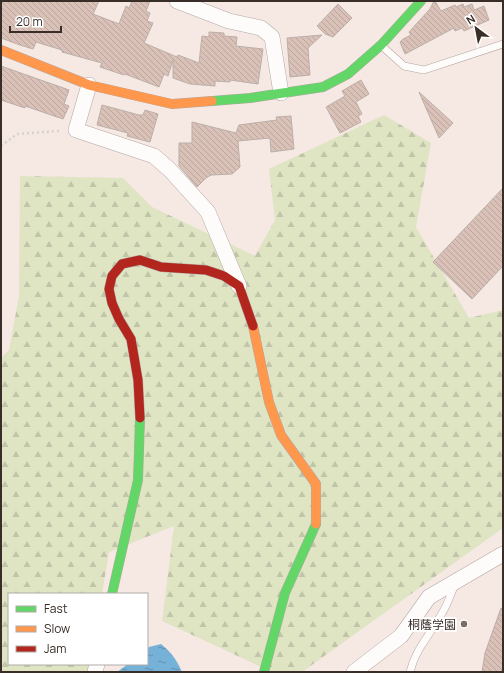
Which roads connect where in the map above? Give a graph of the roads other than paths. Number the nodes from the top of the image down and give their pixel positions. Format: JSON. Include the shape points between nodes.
{"nodes":[{"id":1,"x":177,"y":1,"type":"edge"},
{"id":2,"x":421,"y":1,"type":"edge"},
{"id":3,"x":503,"y":44,"type":"edge"},
{"id":4,"x":381,"y":45,"type":"junction"},
{"id":5,"x":1,"y":50,"type":"edge"},
{"id":6,"x":89,"y":85,"type":"junction"},
{"id":7,"x":281,"y":93,"type":"junction"},
{"id":8,"x":239,"y":286,"type":"junction"},
{"id":9,"x":503,"y":554,"type":"edge"},
{"id":10,"x":456,"y":582,"type":"junction"},
{"id":11,"x":112,"y":593,"type":"edge"},
{"id":12,"x":264,"y":672,"type":"edge"},
{"id":13,"x":354,"y":672,"type":"edge"},
{"id":14,"x":410,"y":672,"type":"edge"}],
"edges":[{"from":1,"to":7,"type":"street","via":[[229,21],[261,28],[272,37]]},
{"from":2,"to":4,"type":"street"},
{"from":3,"to":4,"type":"lane","via":[[424,70],[404,66]]},
{"from":4,"to":7,"type":"street","via":[[348,74],[323,87]]},
{"from":5,"to":6,"type":"street"},
{"from":6,"to":7,"type":"street","via":[[172,104]]},
{"from":6,"to":8,"type":"street","via":[[76,130],[154,156],[170,170],[208,212]]},
{"from":8,"to":11,"type":"street","via":[[224,276],[206,270],[161,267],[140,260],[122,264],[112,276],[109,289],[112,303],[131,339],[138,380],[140,418],[138,480]]},
{"from":8,"to":12,"type":"street","via":[[255,333],[270,402],[281,434],[316,484],[316,523],[285,593]]},
{"from":9,"to":10,"type":"street"},
{"from":10,"to":13,"type":"street","via":[[430,597],[401,636]]},
{"from":10,"to":14,"type":"lane","via":[[441,615],[412,661]]}]}
